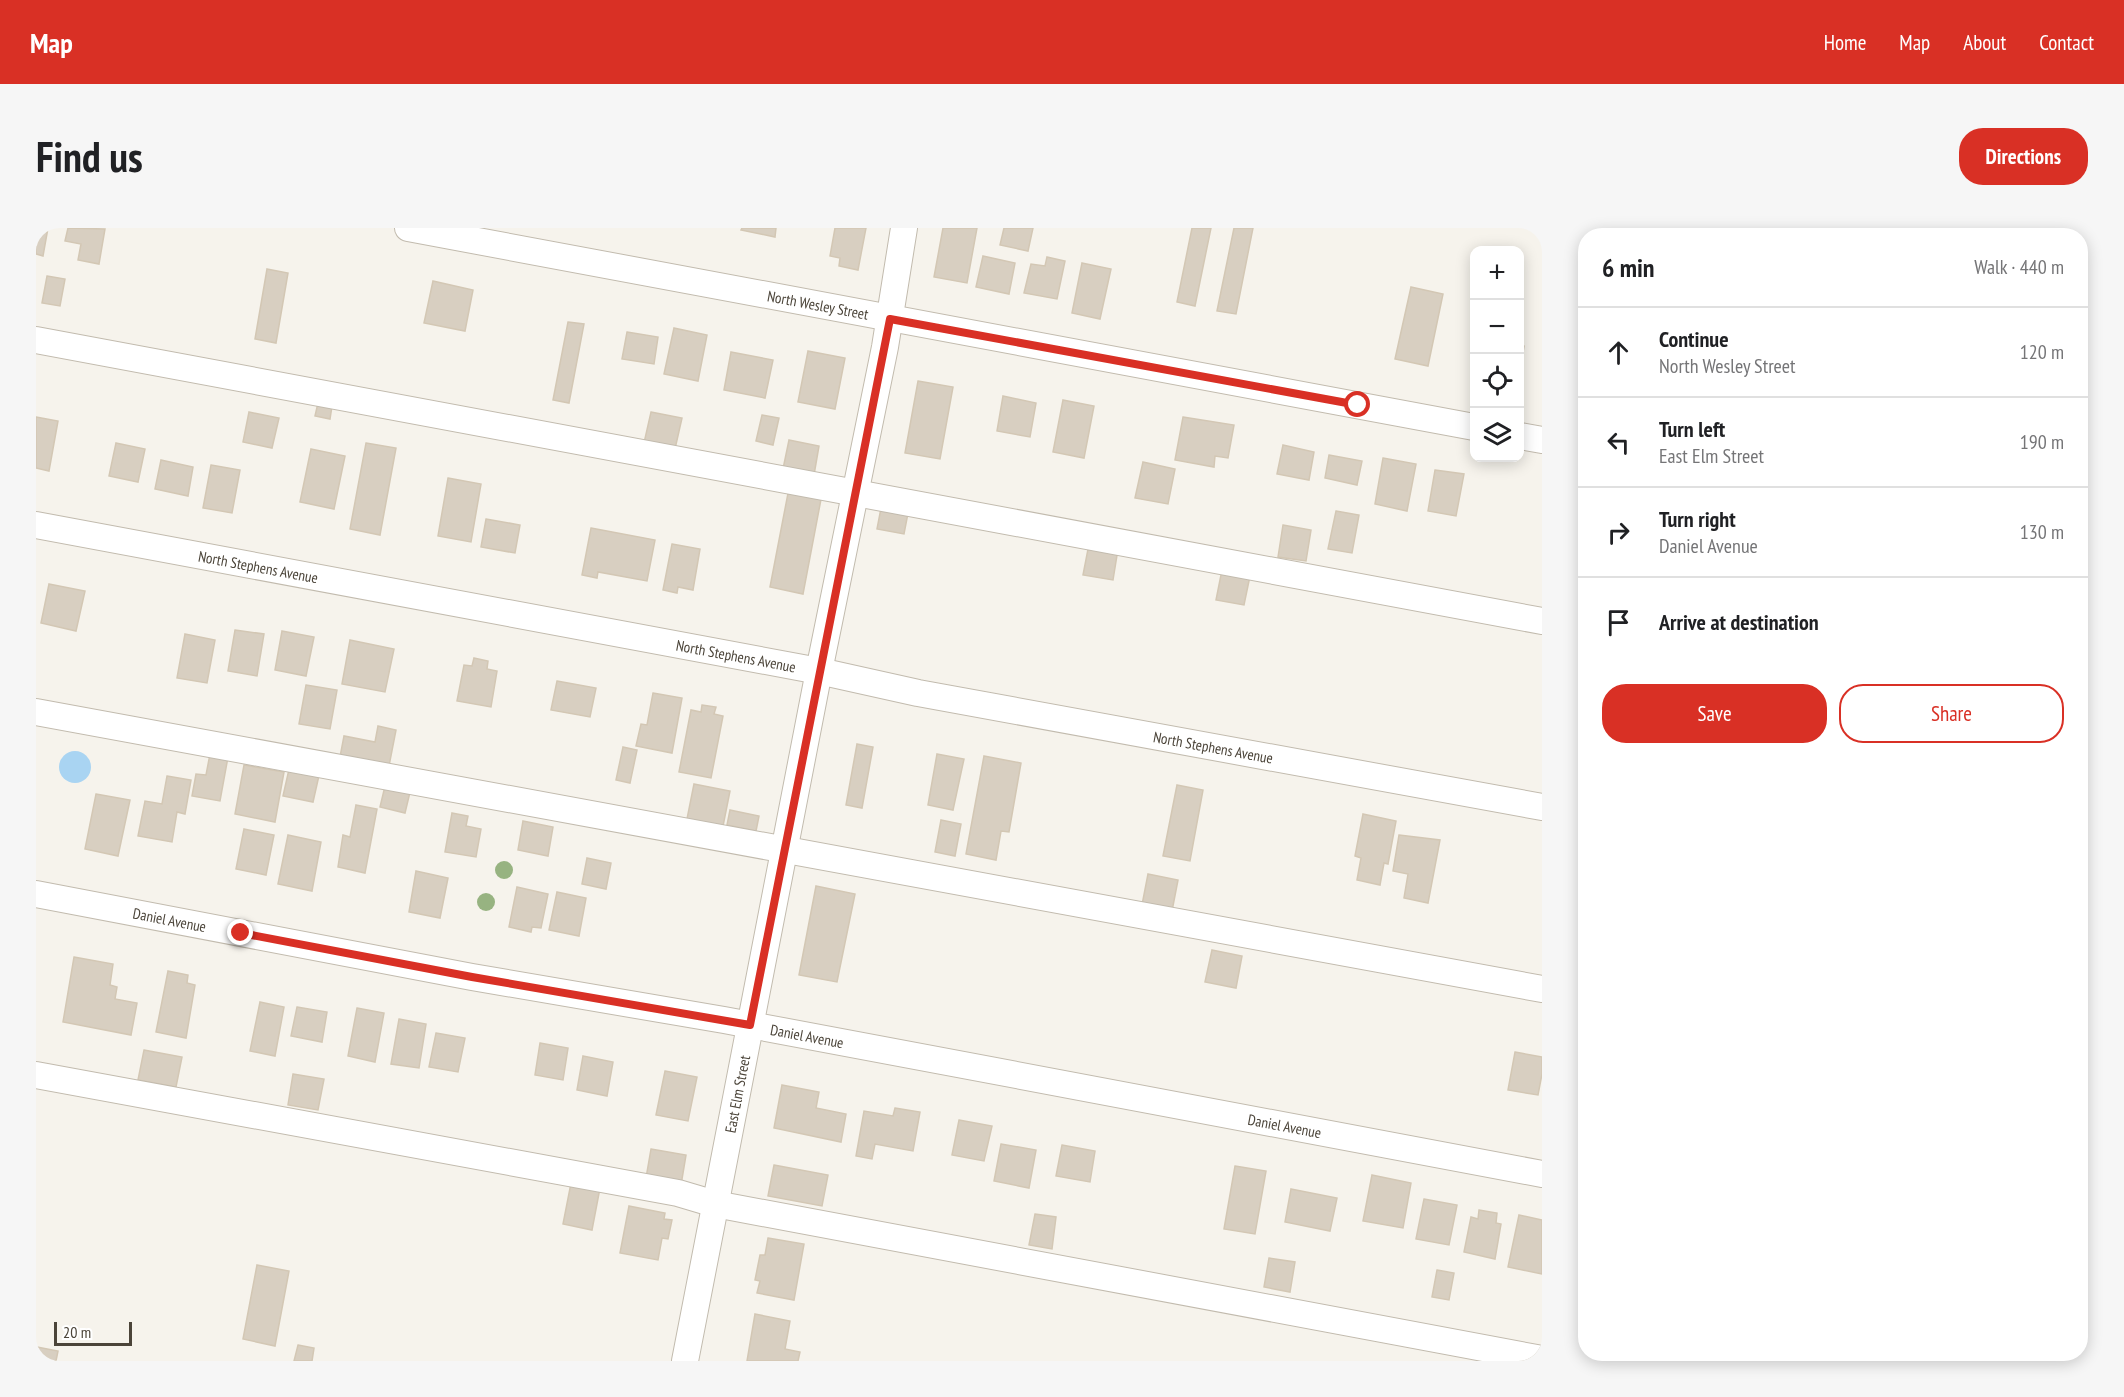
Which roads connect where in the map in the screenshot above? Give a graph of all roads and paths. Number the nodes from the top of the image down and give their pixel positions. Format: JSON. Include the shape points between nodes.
{"nodes":[{"id":1,"x":408,"y":228,"type":"edge"},
{"id":2,"x":904,"y":228,"type":"edge"},
{"id":3,"x":890,"y":319,"type":"junction"},
{"id":4,"x":36,"y":340,"type":"edge"},
{"id":5,"x":1470,"y":426,"type":"edge"},
{"id":6,"x":1524,"y":437,"type":"edge"},
{"id":7,"x":1542,"y":440,"type":"edge"},
{"id":8,"x":856,"y":493,"type":"junction"},
{"id":9,"x":36,"y":525,"type":"edge"},
{"id":10,"x":1542,"y":621,"type":"edge"},
{"id":11,"x":819,"y":671,"type":"junction"},
{"id":12,"x":36,"y":711,"type":"edge"},
{"id":13,"x":1542,"y":807,"type":"edge"},
{"id":14,"x":783,"y":850,"type":"junction"},
{"id":15,"x":36,"y":894,"type":"edge"},
{"id":16,"x":1542,"y":989,"type":"edge"},
{"id":17,"x":750,"y":1025,"type":"junction"},
{"id":18,"x":36,"y":1076,"type":"edge"},
{"id":19,"x":1542,"y":1174,"type":"edge"},
{"id":20,"x":715,"y":1204,"type":"junction"},
{"id":21,"x":1542,"y":1359,"type":"edge"},
{"id":22,"x":685,"y":1361,"type":"edge"}],
"edges":[{"from":1,"to":3,"type":"street","name":"North Wesley Street"},
{"from":2,"to":3,"type":"street","name":"East Elm Street"},
{"from":3,"to":5,"type":"street","name":"North Wesley Street"},
{"from":3,"to":8,"type":"street","name":"East Elm Street"},
{"from":4,"to":8,"type":"street"},
{"from":6,"to":7,"type":"street"},
{"from":8,"to":10,"type":"street"},
{"from":8,"to":11,"type":"street","name":"East Elm Street"},
{"from":9,"to":11,"type":"street","name":"North Stephens Avenue"},
{"from":11,"to":13,"type":"street","name":"North Stephens Avenue","via":[[918,693]]},
{"from":11,"to":14,"type":"street","name":"East Elm Street"},
{"from":12,"to":14,"type":"street"},
{"from":14,"to":16,"type":"street"},
{"from":14,"to":17,"type":"street","name":"East Elm Street"},
{"from":15,"to":17,"type":"street","name":"Daniel Avenue","via":[[460,975]]},
{"from":17,"to":19,"type":"street","name":"Daniel Avenue"},
{"from":17,"to":20,"type":"street","name":"East Elm Street"},
{"from":18,"to":20,"type":"street","via":[[678,1193]]},
{"from":20,"to":21,"type":"street"},
{"from":20,"to":22,"type":"street","name":"East Elm Street"}]}
